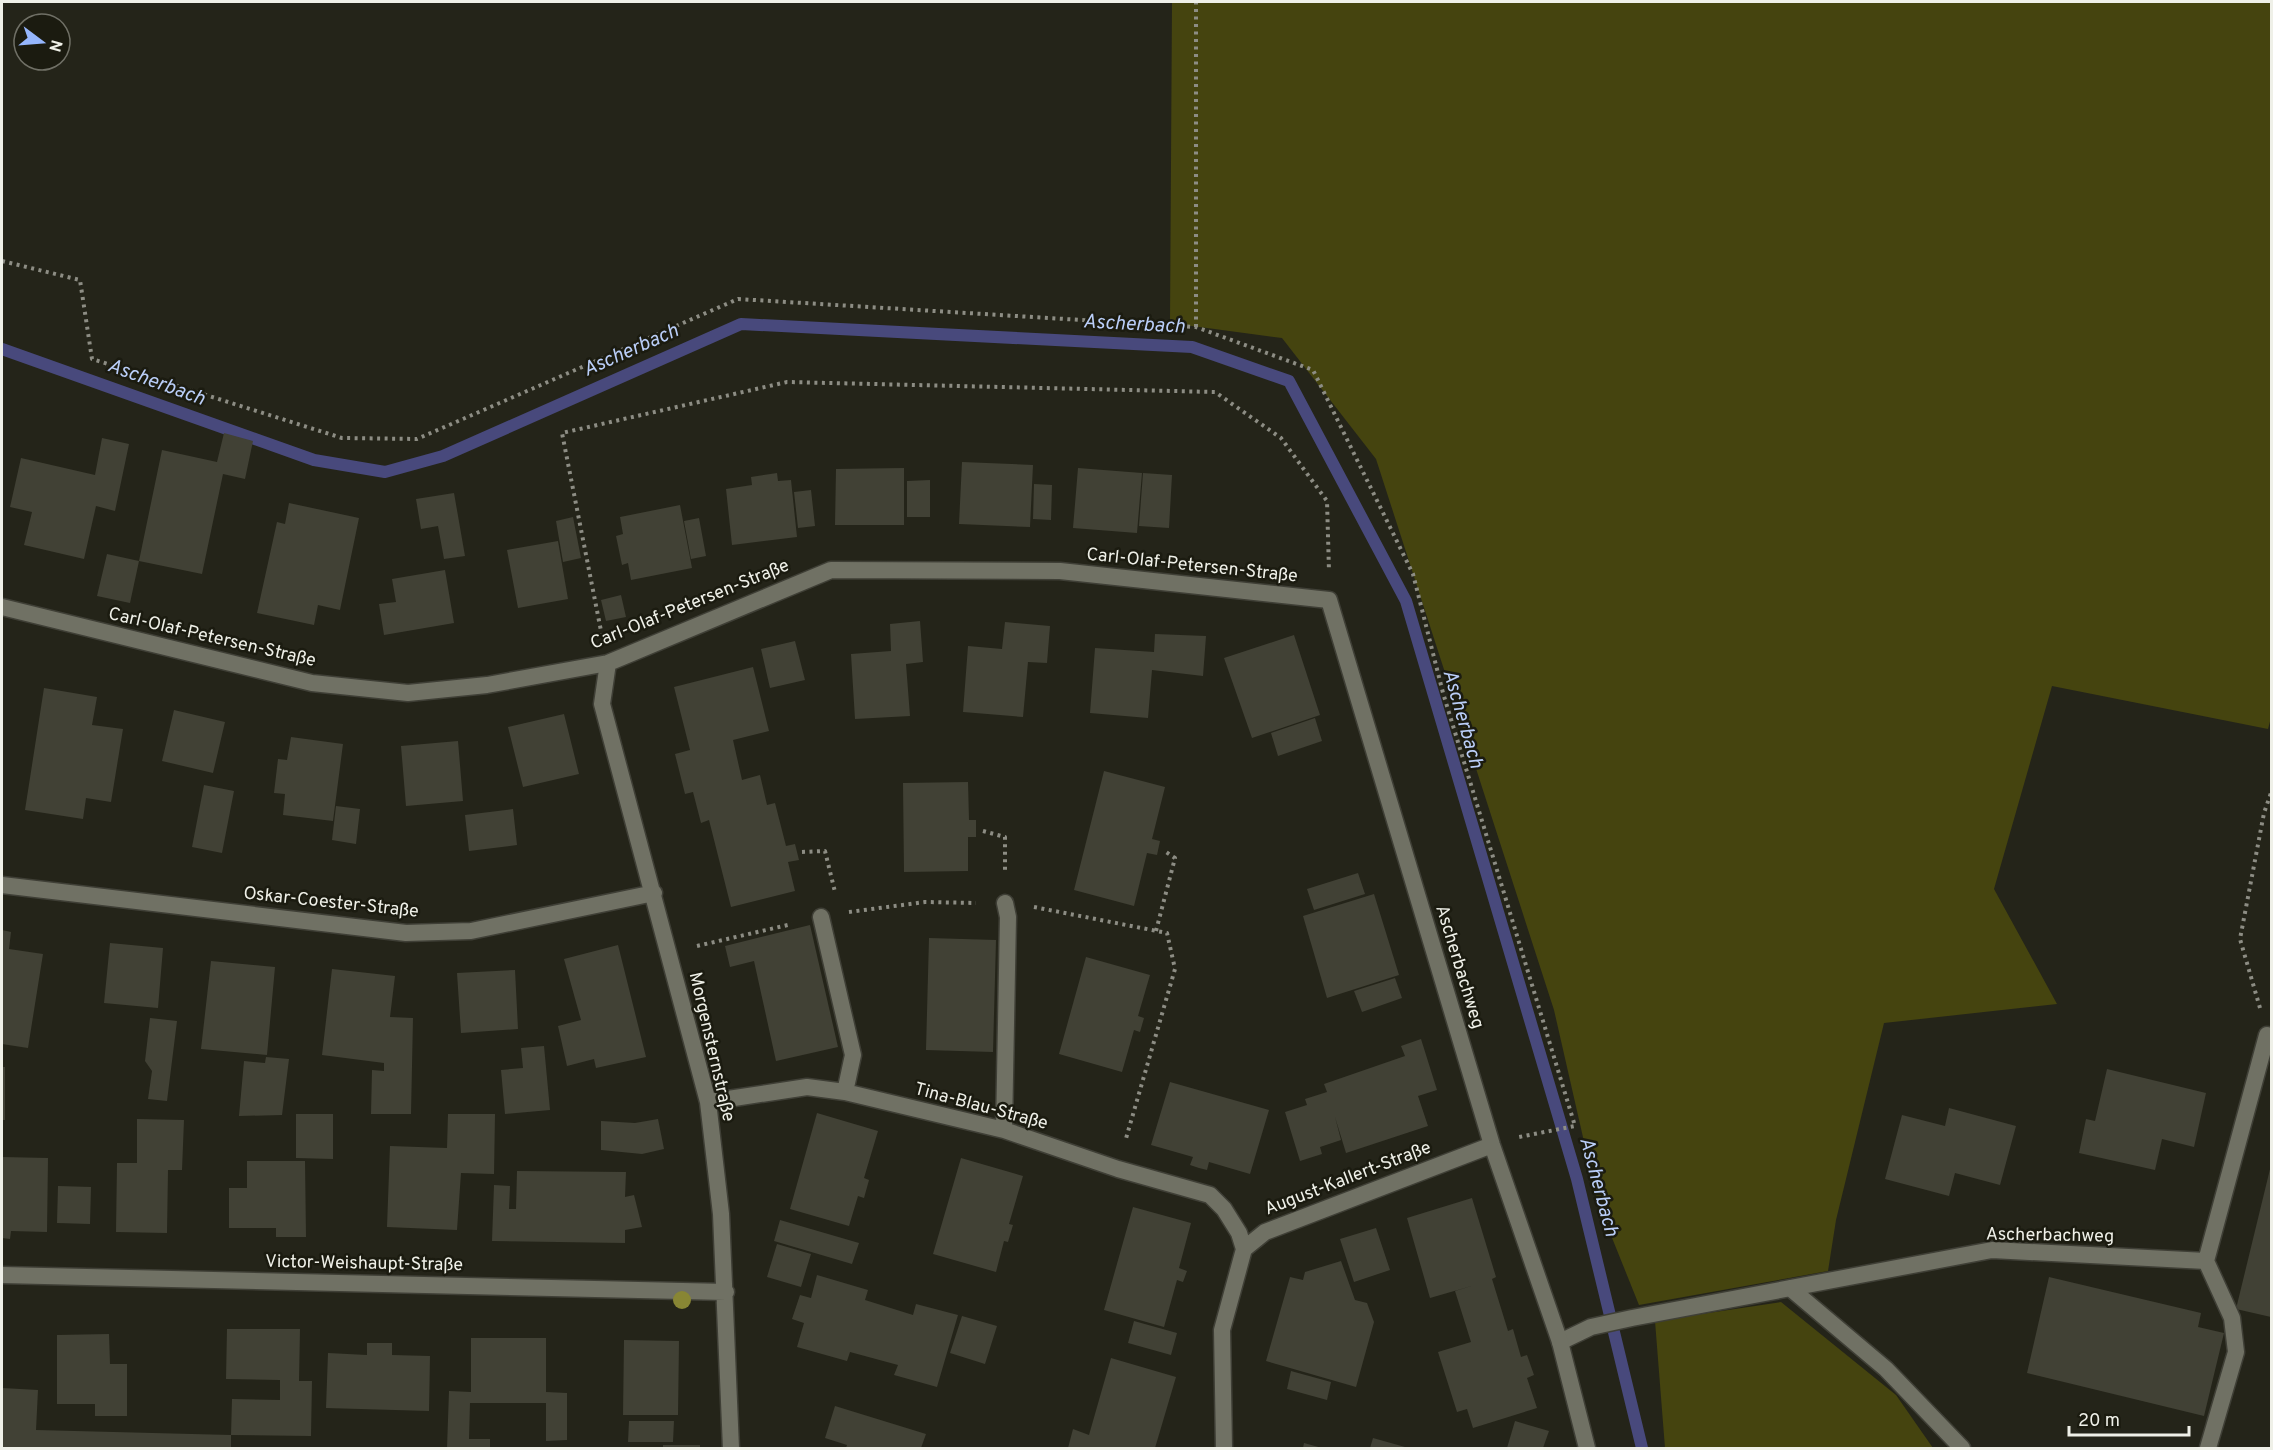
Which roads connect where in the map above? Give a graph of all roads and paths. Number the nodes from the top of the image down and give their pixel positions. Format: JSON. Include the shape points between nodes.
{"nodes":[{"id":1,"x":1196,"y":2,"type":"edge"},
{"id":2,"x":2,"y":261,"type":"edge"},
{"id":3,"x":1196,"y":327,"type":"junction"},
{"id":4,"x":1329,"y":600,"type":"junction"},
{"id":5,"x":2,"y":608,"type":"edge"},
{"id":6,"x":608,"y":663,"type":"junction"},
{"id":7,"x":2271,"y":790,"type":"edge"},
{"id":8,"x":983,"y":831,"type":"dead end"},
{"id":9,"x":801,"y":852,"type":"dead end"},
{"id":10,"x":1166,"y":852,"type":"dead end"},
{"id":11,"x":2,"y":885,"type":"edge"},
{"id":12,"x":654,"y":893,"type":"junction"},
{"id":13,"x":837,"y":903,"type":"dead end"},
{"id":14,"x":1005,"y":903,"type":"joint"},
{"id":15,"x":821,"y":917,"type":"dead end"},
{"id":16,"x":1156,"y":931,"type":"dead end"},
{"id":17,"x":2267,"y":1035,"type":"joint"},
{"id":18,"x":845,"y":1092,"type":"junction"},
{"id":19,"x":708,"y":1102,"type":"junction"},
{"id":20,"x":1004,"y":1130,"type":"junction"},
{"id":21,"x":1538,"y":1131,"type":"dead end"},
{"id":22,"x":1492,"y":1145,"type":"junction"},
{"id":23,"x":1244,"y":1249,"type":"junction"},
{"id":24,"x":2206,"y":1261,"type":"junction"},
{"id":25,"x":2,"y":1275,"type":"edge"},
{"id":26,"x":1790,"y":1288,"type":"junction"},
{"id":27,"x":726,"y":1292,"type":"junction"},
{"id":28,"x":1560,"y":1342,"type":"junction"},
{"id":29,"x":730,"y":1449,"type":"edge"},
{"id":30,"x":1224,"y":1449,"type":"edge"},
{"id":31,"x":1587,"y":1449,"type":"edge"},
{"id":32,"x":1962,"y":1449,"type":"edge"},
{"id":33,"x":2208,"y":1449,"type":"edge"}],
"edges":[{"from":1,"to":3,"type":"path"},
{"from":2,"to":3,"type":"path","via":[[80,280],[92,359],[342,438],[417,439],[738,299]]},
{"from":3,"to":21,"type":"path","via":[[1313,370],[1413,574],[1443,693],[1575,1126]]},
{"from":4,"to":6,"type":"street","name":"Carl-Olaf-Petersen-Straße","via":[[1060,571],[831,570]]},
{"from":4,"to":6,"type":"path","via":[[1327,501],[1281,438],[1215,392],[787,382],[562,433]]},
{"from":4,"to":22,"type":"street","name":"Ascherbachweg"},
{"from":5,"to":6,"type":"street","name":"Carl-Olaf-Petersen-Straße","via":[[312,683],[408,693],[487,685]]},
{"from":6,"to":12,"type":"street","name":"Morgensternstraße","via":[[602,704]]},
{"from":7,"to":17,"type":"path","via":[[2240,939]]},
{"from":8,"to":14,"type":"path","via":[[1005,837]]},
{"from":9,"to":13,"type":"path","via":[[825,851]]},
{"from":10,"to":16,"type":"path","via":[[1175,858]]},
{"from":11,"to":12,"type":"street","name":"Oskar-Coester-Straße","via":[[406,933],[471,931]]},
{"from":12,"to":19,"type":"street","name":"Morgensternstraße"},
{"from":14,"to":20,"type":"street","via":[[1008,916]]},
{"from":15,"to":18,"type":"street","via":[[853,1055]]},
{"from":17,"to":24,"type":"street"},
{"from":18,"to":19,"type":"street","name":"Tina-Blau-Straße","via":[[807,1086]]},
{"from":18,"to":20,"type":"street","name":"Tina-Blau-Straße"},
{"from":19,"to":27,"type":"street","name":"Morgensternstraße"},
{"from":20,"to":23,"type":"street","name":"Tina-Blau-Straße","via":[[1210,1195],[1224,1209]]},
{"from":22,"to":23,"type":"street","name":"August-Kallert-Straße","via":[[1265,1232]]},
{"from":22,"to":28,"type":"street","name":"Ascherbachweg"},
{"from":23,"to":30,"type":"street","via":[[1222,1330]]},
{"from":24,"to":26,"type":"street","name":"Ascherbachweg","via":[[1992,1250]]},
{"from":24,"to":33,"type":"street","via":[[2232,1318],[2236,1352]]},
{"from":25,"to":27,"type":"street","name":"Victor-Weishaupt-Straße"},
{"from":26,"to":28,"type":"street","name":"Ascherbachweg","via":[[1591,1327]]},
{"from":26,"to":32,"type":"street","via":[[1886,1369]]},
{"from":27,"to":29,"type":"street","name":"Morgensternstraße"},
{"from":28,"to":31,"type":"street","name":"Ascherbachweg"}]}
